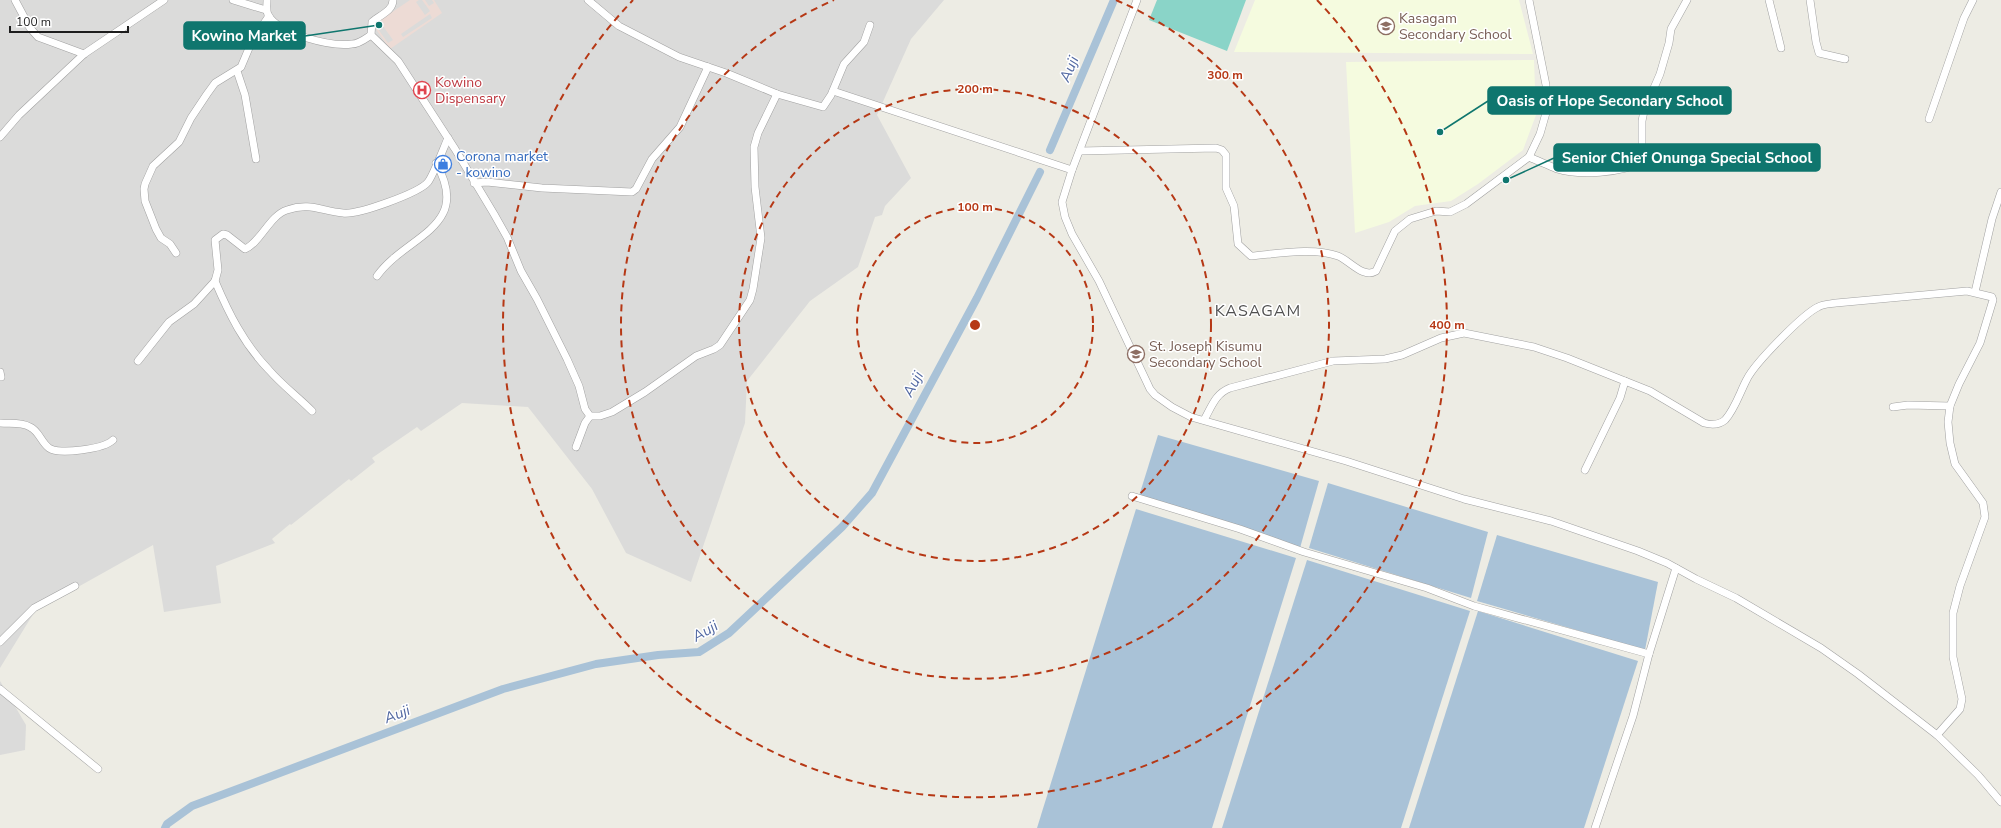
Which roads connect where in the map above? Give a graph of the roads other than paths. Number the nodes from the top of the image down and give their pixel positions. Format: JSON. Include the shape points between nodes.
{"nodes":[{"id":1,"x":15,"y":0,"type":"edge"},
{"id":2,"x":164,"y":0,"type":"edge"},
{"id":3,"x":233,"y":0,"type":"edge"},
{"id":4,"x":267,"y":0,"type":"edge"},
{"id":5,"x":393,"y":0,"type":"edge"},
{"id":6,"x":588,"y":0,"type":"edge"},
{"id":7,"x":1137,"y":0,"type":"edge"},
{"id":8,"x":1529,"y":0,"type":"edge"},
{"id":9,"x":1687,"y":0,"type":"edge"},
{"id":10,"x":1769,"y":0,"type":"edge"},
{"id":11,"x":1810,"y":0,"type":"edge"},
{"id":12,"x":1973,"y":0,"type":"edge"},
{"id":13,"x":268,"y":13,"type":"junction"},
{"id":14,"x":870,"y":24,"type":"dead end"},
{"id":15,"x":371,"y":35,"type":"junction"},
{"id":16,"x":1781,"y":48,"type":"dead end"},
{"id":17,"x":84,"y":54,"type":"junction"},
{"id":18,"x":1845,"y":59,"type":"dead end"},
{"id":19,"x":708,"y":67,"type":"junction"},
{"id":20,"x":237,"y":70,"type":"junction"},
{"id":21,"x":833,"y":91,"type":"junction"},
{"id":22,"x":777,"y":94,"type":"junction"},
{"id":23,"x":1929,"y":119,"type":"dead end"},
{"id":24,"x":0,"y":137,"type":"edge"},
{"id":25,"x":448,"y":138,"type":"junction"},
{"id":26,"x":1080,"y":151,"type":"junction"},
{"id":27,"x":1529,"y":157,"type":"junction"},
{"id":28,"x":256,"y":159,"type":"dead end"},
{"id":29,"x":436,"y":163,"type":"junction"},
{"id":30,"x":1072,"y":170,"type":"junction"},
{"id":31,"x":474,"y":183,"type":"junction"},
{"id":32,"x":2001,"y":192,"type":"edge"},
{"id":33,"x":176,"y":253,"type":"dead end"},
{"id":34,"x":378,"y":276,"type":"dead end"},
{"id":35,"x":215,"y":280,"type":"junction"},
{"id":36,"x":1975,"y":292,"type":"junction"},
{"id":37,"x":138,"y":361,"type":"dead end"},
{"id":38,"x":1624,"y":381,"type":"junction"},
{"id":39,"x":1950,"y":406,"type":"junction"},
{"id":40,"x":1893,"y":407,"type":"dead end"},
{"id":41,"x":312,"y":411,"type":"dead end"},
{"id":42,"x":590,"y":416,"type":"junction"},
{"id":43,"x":1204,"y":420,"type":"junction"},
{"id":44,"x":0,"y":423,"type":"edge"},
{"id":45,"x":113,"y":440,"type":"dead end"},
{"id":46,"x":576,"y":447,"type":"dead end"},
{"id":47,"x":1585,"y":470,"type":"dead end"},
{"id":48,"x":1132,"y":496,"type":"dead end"},
{"id":49,"x":1676,"y":568,"type":"junction"},
{"id":50,"x":75,"y":586,"type":"dead end"},
{"id":51,"x":0,"y":642,"type":"edge"},
{"id":52,"x":1650,"y":654,"type":"junction"},
{"id":53,"x":0,"y":689,"type":"edge"},
{"id":54,"x":1937,"y":735,"type":"junction"},
{"id":55,"x":98,"y":769,"type":"dead end"},
{"id":56,"x":2001,"y":802,"type":"edge"},
{"id":57,"x":1595,"y":828,"type":"edge"}],
"edges":[{"from":1,"to":17,"type":"street","via":[[30,28],[38,37]]},
{"from":2,"to":17,"type":"street"},
{"from":3,"to":13,"type":"street"},
{"from":4,"to":13,"type":"street"},
{"from":5,"to":15,"type":"street","via":[[390,9],[372,22]]},
{"from":6,"to":19,"type":"street","via":[[619,26],[679,57]]},
{"from":7,"to":26,"type":"street"},
{"from":8,"to":27,"type":"street","via":[[1546,85],[1546,113]]},
{"from":9,"to":27,"type":"street","via":[[1671,29],[1660,74],[1644,111],[1642,162],[1632,168],[1598,173],[1559,169]]},
{"from":10,"to":16,"type":"street"},
{"from":11,"to":18,"type":"street","via":[[1819,53]]},
{"from":12,"to":23,"type":"street","via":[[1964,18]]},
{"from":13,"to":15,"type":"street","via":[[280,27],[308,38],[336,44],[353,44]]},
{"from":13,"to":20,"type":"street"},
{"from":14,"to":21,"type":"street","via":[[864,42],[844,64]]},
{"from":15,"to":25,"type":"street","via":[[398,61]]},
{"from":17,"to":24,"type":"street","via":[[19,115]]},
{"from":19,"to":22,"type":"street"},
{"from":19,"to":31,"type":"street","via":[[680,127],[652,159],[636,190],[632,192]]},
{"from":20,"to":28,"type":"street","via":[[245,95]]},
{"from":20,"to":33,"type":"street","via":[[215,83],[206,94],[179,142],[154,166],[145,184],[145,201],[156,229]]},
{"from":21,"to":22,"type":"street","via":[[823,107]]},
{"from":21,"to":30,"type":"street"},
{"from":22,"to":42,"type":"street","via":[[754,147],[755,187],[761,238],[750,300],[720,345],[696,356],[612,412]]},
{"from":25,"to":29,"type":"street"},
{"from":25,"to":31,"type":"street"},
{"from":26,"to":27,"type":"street","via":[[1216,148],[1222,150],[1226,155],[1226,188],[1234,206],[1238,244],[1251,256],[1317,252],[1339,256],[1352,266],[1370,273],[1376,271],[1395,231],[1410,219],[1436,211],[1450,212],[1466,204]]},
{"from":26,"to":30,"type":"street"},
{"from":29,"to":34,"type":"street","via":[[446,187],[446,204],[442,216],[420,238],[387,263]]},
{"from":29,"to":35,"type":"street","via":[[432,177],[427,183],[379,206],[346,214],[305,205],[284,210],[245,249],[227,235],[219,236],[215,240],[218,270]]},
{"from":30,"to":43,"type":"street","via":[[1062,202],[1065,217],[1099,280],[1150,389],[1172,407],[1191,417]]},
{"from":31,"to":42,"type":"street","via":[[494,214],[545,315],[576,379],[585,409]]},
{"from":32,"to":36,"type":"street"},
{"from":35,"to":37,"type":"street","via":[[194,304],[170,322]]},
{"from":35,"to":41,"type":"street","via":[[230,317],[251,348],[269,370]]},
{"from":36,"to":38,"type":"street","via":[[1836,303],[1818,307],[1758,364],[1747,378],[1724,420],[1711,425],[1655,394]]},
{"from":36,"to":39,"type":"street","via":[[1994,300],[1980,343]]},
{"from":38,"to":43,"type":"street","via":[[1534,347],[1464,333],[1441,338],[1391,358],[1321,364],[1230,388],[1222,391],[1217,397]]},
{"from":38,"to":47,"type":"street","via":[[1620,398]]},
{"from":39,"to":40,"type":"street"},
{"from":39,"to":54,"type":"street","via":[[1948,422],[1955,464],[1983,503],[1985,517],[1953,613],[1953,657],[1962,699],[1960,709]]},
{"from":42,"to":46,"type":"street","via":[[584,423]]},
{"from":43,"to":49,"type":"street","via":[[1346,461],[1464,500],[1551,521],[1638,551]]},
{"from":44,"to":45,"type":"street","via":[[31,427],[50,449],[56,452],[96,448]]},
{"from":48,"to":52,"type":"street","via":[[1240,529],[1304,552],[1427,588],[1474,606]]},
{"from":49,"to":52,"type":"street"},
{"from":49,"to":54,"type":"street","via":[[1736,598],[1821,648],[1894,700]]},
{"from":50,"to":51,"type":"street","via":[[34,608]]},
{"from":52,"to":57,"type":"street","via":[[1633,716]]},
{"from":53,"to":55,"type":"street"},
{"from":54,"to":56,"type":"street"}]}
